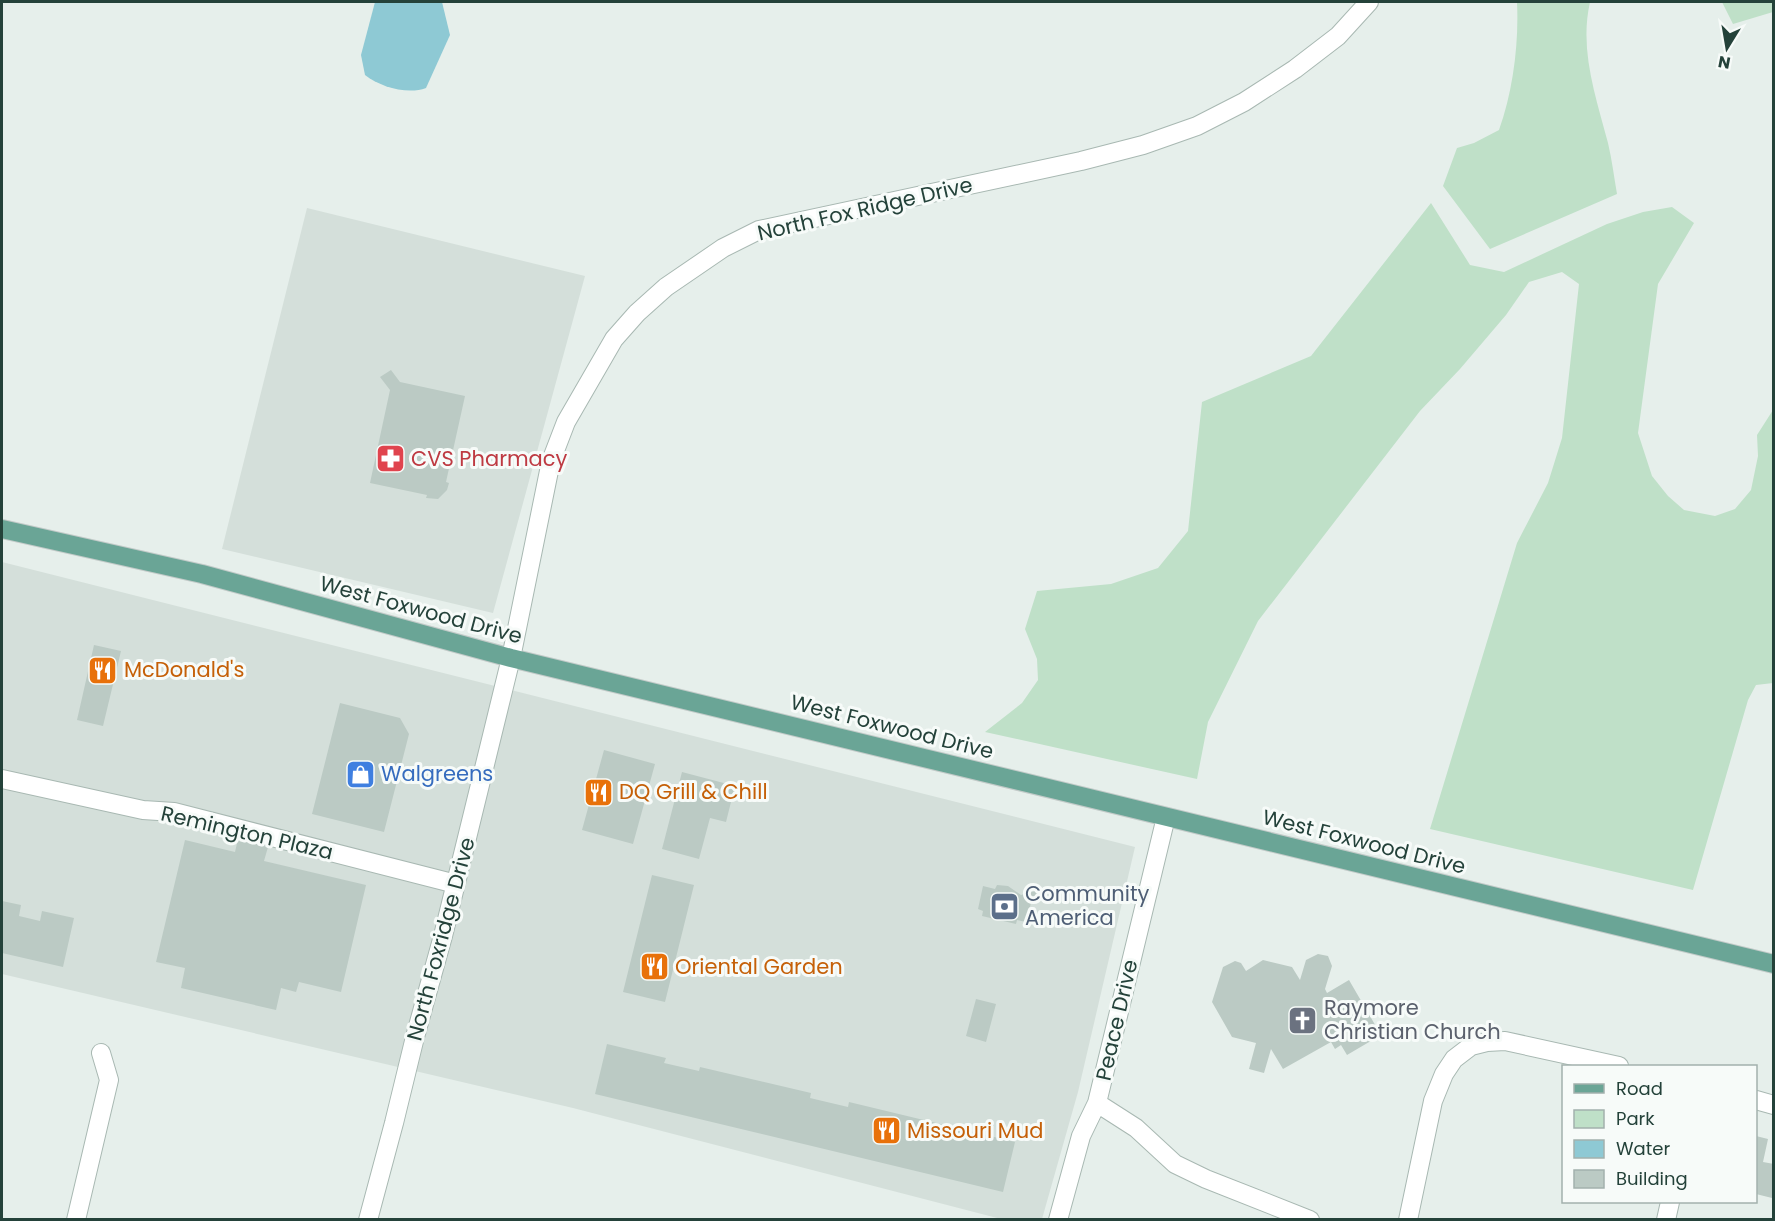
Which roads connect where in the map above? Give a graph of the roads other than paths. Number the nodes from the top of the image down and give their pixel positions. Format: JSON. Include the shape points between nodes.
{"nodes":[{"id":1,"x":1369,"y":2,"type":"edge"},
{"id":2,"x":2,"y":529,"type":"edge"},
{"id":3,"x":511,"y":658,"type":"junction"},
{"id":4,"x":2,"y":779,"type":"edge"},
{"id":5,"x":1166,"y":817,"type":"junction"},
{"id":6,"x":456,"y":884,"type":"junction"},
{"id":7,"x":1773,"y":964,"type":"edge"},
{"id":8,"x":101,"y":1053,"type":"dead end"},
{"id":9,"x":1614,"y":1065,"type":"edge"},
{"id":10,"x":1757,"y":1101,"type":"edge"},
{"id":11,"x":1097,"y":1103,"type":"junction"},
{"id":12,"x":1773,"y":1105,"type":"edge"},
{"id":13,"x":1670,"y":1203,"type":"edge"},
{"id":14,"x":76,"y":1220,"type":"edge"},
{"id":15,"x":368,"y":1220,"type":"edge"},
{"id":16,"x":1058,"y":1220,"type":"edge"},
{"id":17,"x":1310,"y":1220,"type":"edge"},
{"id":18,"x":1408,"y":1220,"type":"edge"},
{"id":19,"x":1666,"y":1220,"type":"edge"}],
"edges":[{"from":1,"to":3,"type":"street","name":"North Fox Ridge Drive","via":[[1338,36],[1295,69],[1197,126],[1081,161],[759,230],[723,248],[666,287],[614,339],[566,422],[551,461]]},
{"from":2,"to":3,"type":"main road","name":"West Foxwood Drive","via":[[202,574]]},
{"from":3,"to":5,"type":"main road","name":"West Foxwood Drive"},
{"from":3,"to":6,"type":"street","name":"North Foxridge Drive"},
{"from":4,"to":6,"type":"street","name":"Remington Plaza","via":[[143,810],[174,812]]},
{"from":5,"to":7,"type":"main road","name":"West Foxwood Drive"},
{"from":5,"to":11,"type":"street","name":"Peace Drive"},
{"from":6,"to":15,"type":"street","name":"North Foxridge Drive"},
{"from":8,"to":14,"type":"street","via":[[109,1080]]},
{"from":9,"to":18,"type":"street","via":[[1505,1041],[1471,1046],[1454,1059],[1437,1087]]},
{"from":10,"to":12,"type":"street"},
{"from":11,"to":16,"type":"street","name":"Peace Drive","via":[[1081,1136]]},
{"from":11,"to":17,"type":"street","via":[[1136,1128],[1175,1164]]},
{"from":13,"to":19,"type":"street"}]}
